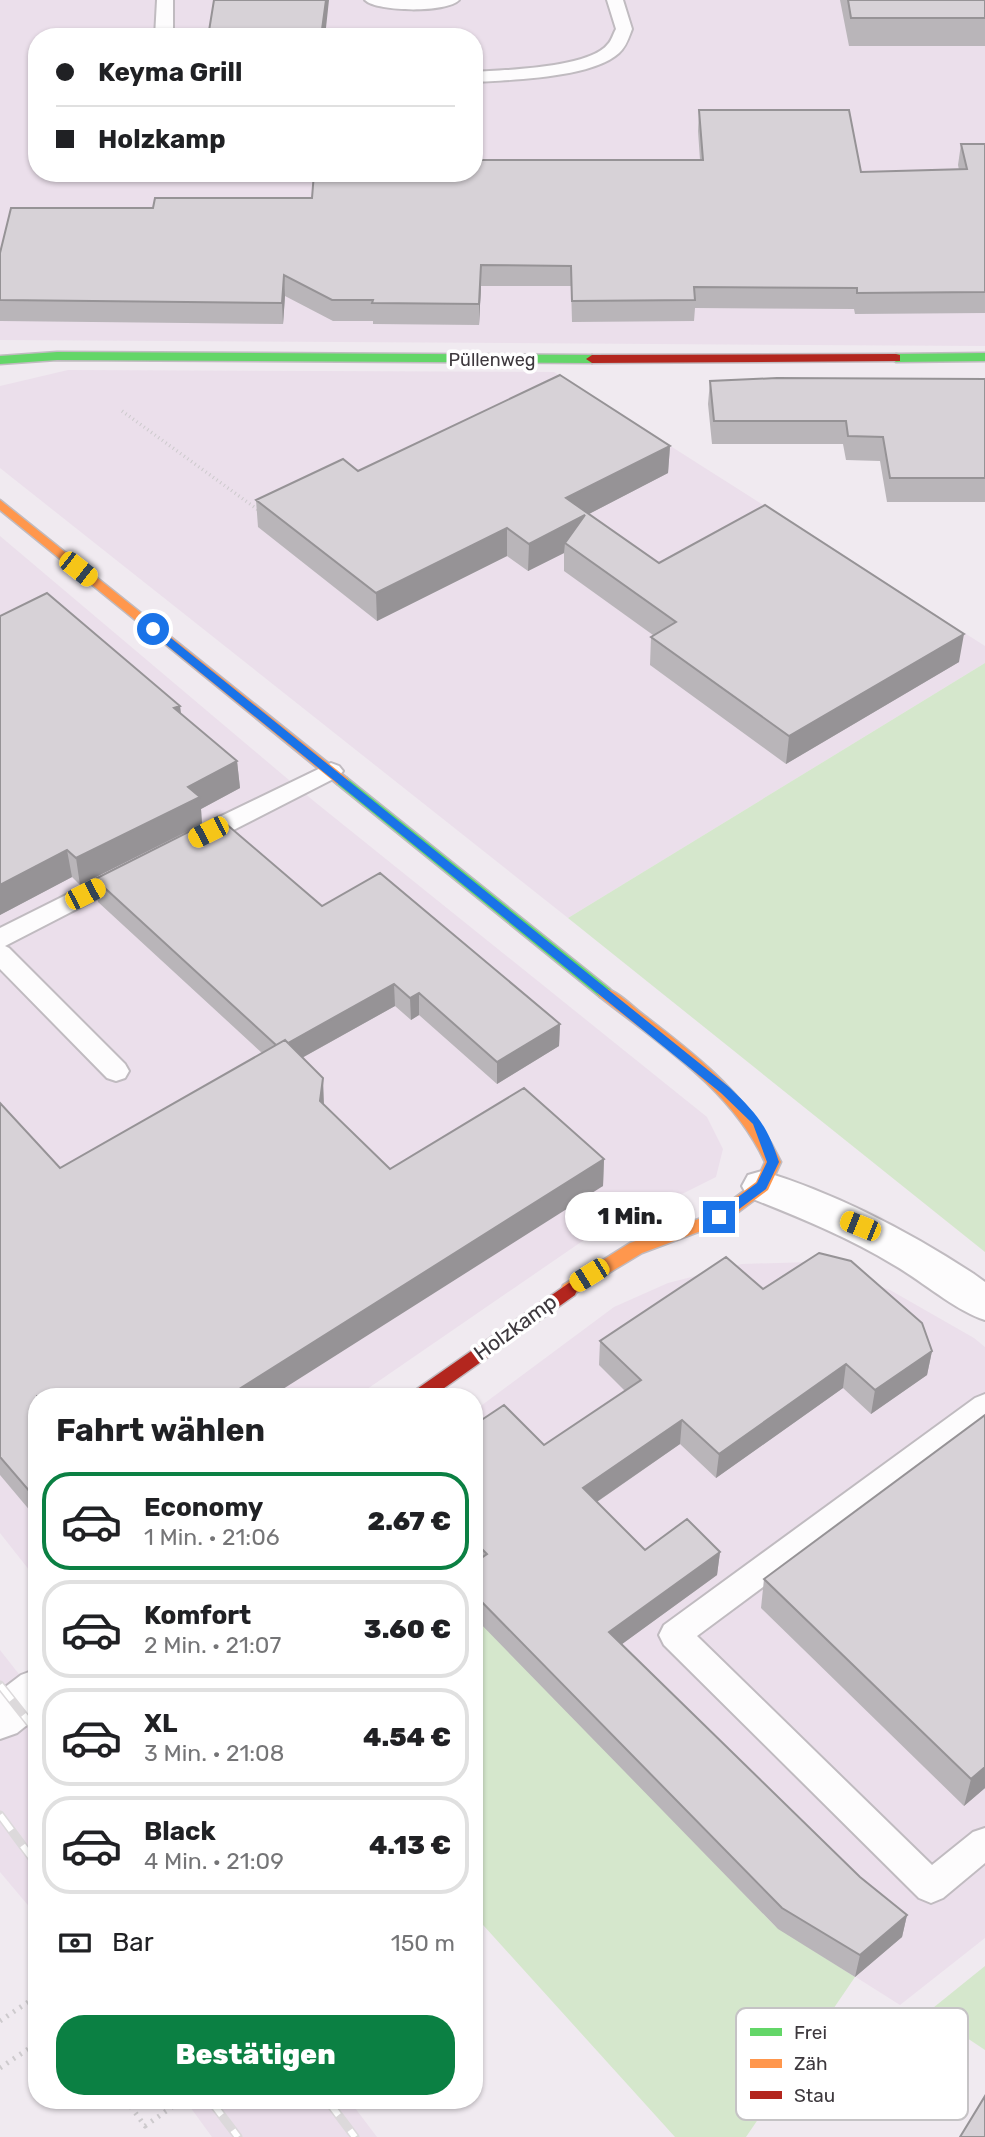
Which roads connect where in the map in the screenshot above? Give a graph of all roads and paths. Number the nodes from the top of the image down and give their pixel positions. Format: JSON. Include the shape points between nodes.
{"nodes":[{"id":1,"x":164,"y":0,"type":"edge"},
{"id":2,"x":373,"y":0,"type":"edge"},
{"id":3,"x":451,"y":0,"type":"edge"},
{"id":4,"x":615,"y":0,"type":"edge"},
{"id":5,"x":164,"y":28,"type":"edge"},
{"id":6,"x":483,"y":76,"type":"edge"},
{"id":7,"x":985,"y":357,"type":"edge"},
{"id":8,"x":0,"y":360,"type":"edge"},
{"id":9,"x":122,"y":411,"type":"dead end"},
{"id":10,"x":0,"y":504,"type":"edge"},
{"id":11,"x":263,"y":513,"type":"edge"},
{"id":12,"x":331,"y":771,"type":"junction"},
{"id":13,"x":171,"y":851,"type":"edge"},
{"id":14,"x":147,"y":863,"type":"edge"},
{"id":15,"x":0,"y":939,"type":"edge"},
{"id":16,"x":0,"y":954,"type":"edge"},
{"id":17,"x":116,"y":1071,"type":"dead end"},
{"id":18,"x":762,"y":1186,"type":"junction"},
{"id":19,"x":985,"y":1304,"type":"edge"},
{"id":20,"x":431,"y":1388,"type":"edge"},
{"id":21,"x":985,"y":1406,"type":"edge"},
{"id":22,"x":28,"y":1697,"type":"edge"},
{"id":23,"x":0,"y":1718,"type":"edge"},
{"id":24,"x":985,"y":1843,"type":"edge"},
{"id":25,"x":28,"y":2002,"type":"edge"},
{"id":26,"x":0,"y":2021,"type":"edge"},
{"id":27,"x":28,"y":2049,"type":"edge"},
{"id":28,"x":0,"y":2068,"type":"edge"},
{"id":29,"x":133,"y":2109,"type":"edge"},
{"id":30,"x":169,"y":2109,"type":"edge"}],
"edges":[{"from":1,"to":5,"type":"lane"},
{"from":2,"to":3,"type":"lane","via":[[414,5]]},
{"from":4,"to":6,"type":"lane","via":[[624,29],[614,49],[592,60],[539,73]]},
{"from":7,"to":8,"type":"street","name":"Püllenweg","via":[[471,360],[57,356]]},
{"from":9,"to":11,"type":"path"},
{"from":10,"to":12,"type":"street"},
{"from":12,"to":13,"type":"lane"},
{"from":12,"to":18,"type":"street","via":[[725,1090],[757,1122],[766,1139],[773,1162]]},
{"from":14,"to":15,"type":"lane"},
{"from":16,"to":17,"type":"lane"},
{"from":18,"to":19,"type":"street","via":[[860,1226],[909,1252]]},
{"from":18,"to":20,"type":"street","name":"Holzkamp","via":[[719,1217],[636,1248],[605,1265]]},
{"from":21,"to":24,"type":"lane","via":[[675,1635],[931,1887]]},
{"from":22,"to":23,"type":"street"},
{"from":25,"to":26,"type":"path"},
{"from":27,"to":28,"type":"path"},
{"from":29,"to":30,"type":"path","via":[[145,2126]]}]}
